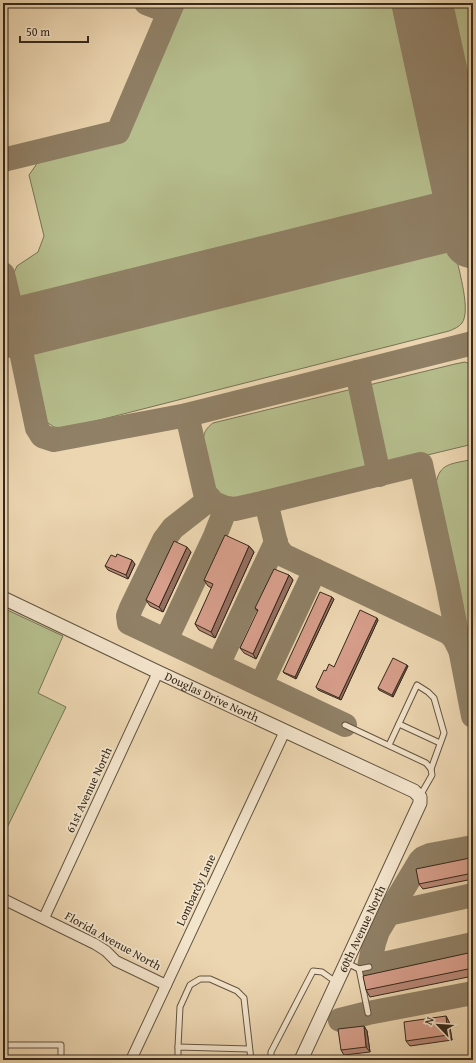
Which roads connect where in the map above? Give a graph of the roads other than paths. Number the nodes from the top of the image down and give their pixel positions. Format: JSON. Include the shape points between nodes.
{"nodes":[{"id":1,"x":3,"y":598,"type":"edge"},
{"id":2,"x":158,"y":672,"type":"junction"},
{"id":3,"x":399,"y":724,"type":"junction"},
{"id":4,"x":346,"y":725,"type":"dead end"},
{"id":5,"x":285,"y":731,"type":"junction"},
{"id":6,"x":440,"y":743,"type":"junction"},
{"id":7,"x":389,"y":745,"type":"junction"},
{"id":8,"x":431,"y":769,"type":"junction"},
{"id":9,"x":420,"y":797,"type":"junction"},
{"id":10,"x":3,"y":899,"type":"edge"},
{"id":11,"x":44,"y":918,"type":"junction"},
{"id":12,"x":346,"y":963,"type":"junction"},
{"id":13,"x":369,"y":966,"type":"dead end"},
{"id":14,"x":359,"y":969,"type":"junction"},
{"id":15,"x":337,"y":982,"type":"junction"},
{"id":16,"x":166,"y":985,"type":"junction"},
{"id":17,"x":368,"y":1013,"type":"dead end"},
{"id":18,"x":3,"y":1045,"type":"edge"},
{"id":19,"x":178,"y":1047,"type":"junction"},
{"id":20,"x":250,"y":1049,"type":"junction"},
{"id":21,"x":61,"y":1060,"type":"edge"},
{"id":22,"x":131,"y":1060,"type":"edge"},
{"id":23,"x":178,"y":1060,"type":"edge"},
{"id":24,"x":251,"y":1060,"type":"edge"},
{"id":25,"x":271,"y":1060,"type":"edge"},
{"id":26,"x":301,"y":1060,"type":"edge"}],
"edges":[{"from":1,"to":2,"type":"street","name":"Douglas Drive North"},
{"from":2,"to":5,"type":"street","name":"Douglas Drive North"},
{"from":2,"to":11,"type":"street","name":"61st Avenue North"},
{"from":3,"to":6,"type":"lane"},
{"from":3,"to":6,"type":"lane","via":[[417,685],[434,698],[444,733]]},
{"from":3,"to":7,"type":"lane"},
{"from":4,"to":7,"type":"lane"},
{"from":5,"to":9,"type":"street","name":"Douglas Drive North","via":[[414,791]]},
{"from":5,"to":16,"type":"street","name":"Lombardy Lane"},
{"from":6,"to":8,"type":"lane"},
{"from":7,"to":8,"type":"lane","via":[[426,763]]},
{"from":8,"to":9,"type":"lane","via":[[432,775]]},
{"from":9,"to":12,"type":"street","name":"60th Avenue North","via":[[420,804]]},
{"from":10,"to":11,"type":"street","name":"Florida Avenue North"},
{"from":11,"to":16,"type":"street","name":"Florida Avenue North","via":[[95,944],[116,961]]},
{"from":12,"to":14,"type":"lane"},
{"from":12,"to":15,"type":"street","name":"60th Avenue North"},
{"from":13,"to":14,"type":"lane"},
{"from":14,"to":17,"type":"lane"},
{"from":15,"to":25,"type":"lane","via":[[322,972],[313,971],[271,1052]]},
{"from":15,"to":26,"type":"street","name":"60th Avenue North"},
{"from":16,"to":22,"type":"street","name":"Lombardy Lane"},
{"from":18,"to":21,"type":"lane","via":[[61,1045]]},
{"from":19,"to":20,"type":"lane"},
{"from":19,"to":20,"type":"lane","via":[[180,1007],[190,985],[200,979],[210,979],[237,990],[244,998]]},
{"from":19,"to":23,"type":"lane"},
{"from":20,"to":24,"type":"lane"}]}
